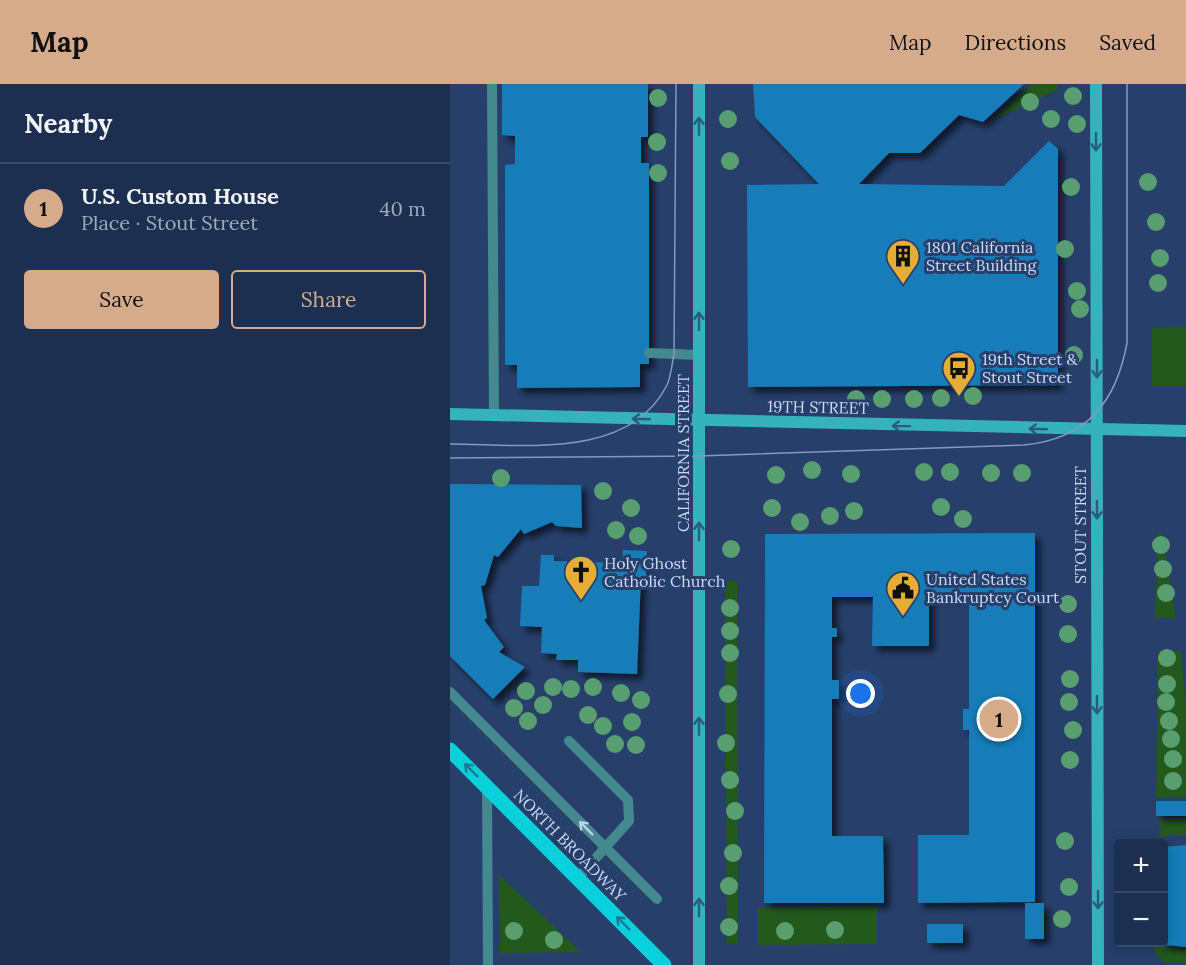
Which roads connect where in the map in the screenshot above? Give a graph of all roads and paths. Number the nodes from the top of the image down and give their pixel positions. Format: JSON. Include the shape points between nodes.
{"nodes":[{"id":1,"x":492,"y":84,"type":"edge"},
{"id":2,"x":699,"y":84,"type":"edge"},
{"id":3,"x":1096,"y":84,"type":"edge"},
{"id":4,"x":649,"y":353,"type":"dead end"},
{"id":5,"x":699,"y":354,"type":"junction"},
{"id":6,"x":450,"y":414,"type":"edge"},
{"id":7,"x":494,"y":416,"type":"junction"},
{"id":8,"x":700,"y":421,"type":"junction"},
{"id":9,"x":1097,"y":431,"type":"junction"},
{"id":10,"x":1186,"y":431,"type":"edge"},
{"id":11,"x":450,"y":692,"type":"edge"},
{"id":12,"x":569,"y":741,"type":"dead end"},
{"id":13,"x":450,"y":750,"type":"edge"},
{"id":14,"x":487,"y":787,"type":"junction"},
{"id":15,"x":605,"y":848,"type":"junction"},
{"id":16,"x":578,"y":878,"type":"junction"},
{"id":17,"x":657,"y":899,"type":"dead end"},
{"id":18,"x":488,"y":965,"type":"edge"},
{"id":19,"x":664,"y":965,"type":"edge"},
{"id":20,"x":699,"y":965,"type":"edge"},
{"id":21,"x":1098,"y":965,"type":"edge"}],
"edges":[{"from":1,"to":7,"type":"lane"},
{"from":5,"to":2,"type":"street","name":"CALIFORNIA STREET","one_way":true},
{"from":3,"to":9,"type":"street","name":"STOUT STREET","one_way":true},
{"from":4,"to":5,"type":"lane"},
{"from":5,"to":8,"type":"street","name":"CALIFORNIA STREET"},
{"from":6,"to":7,"type":"street","name":"19TH STREET"},
{"from":8,"to":7,"type":"street","name":"19TH STREET","one_way":true},
{"from":9,"to":8,"type":"street","name":"19TH STREET","one_way":true},
{"from":20,"to":8,"type":"street","name":"CALIFORNIA STREET","one_way":true},
{"from":9,"to":10,"type":"street","name":"19TH STREET"},
{"from":9,"to":21,"type":"street","name":"STOUT STREET","one_way":true},
{"from":15,"to":11,"type":"lane","one_way":true},
{"from":12,"to":15,"type":"lane","via":[[628,800],[629,821]]},
{"from":14,"to":13,"type":"main road","name":"NORTH BROADWAY","one_way":true},
{"from":14,"to":16,"type":"main road","name":"NORTH BROADWAY"},
{"from":14,"to":18,"type":"lane"},
{"from":15,"to":16,"type":"lane"},
{"from":15,"to":17,"type":"lane"},
{"from":19,"to":16,"type":"main road","name":"NORTH BROADWAY","one_way":true}]}
